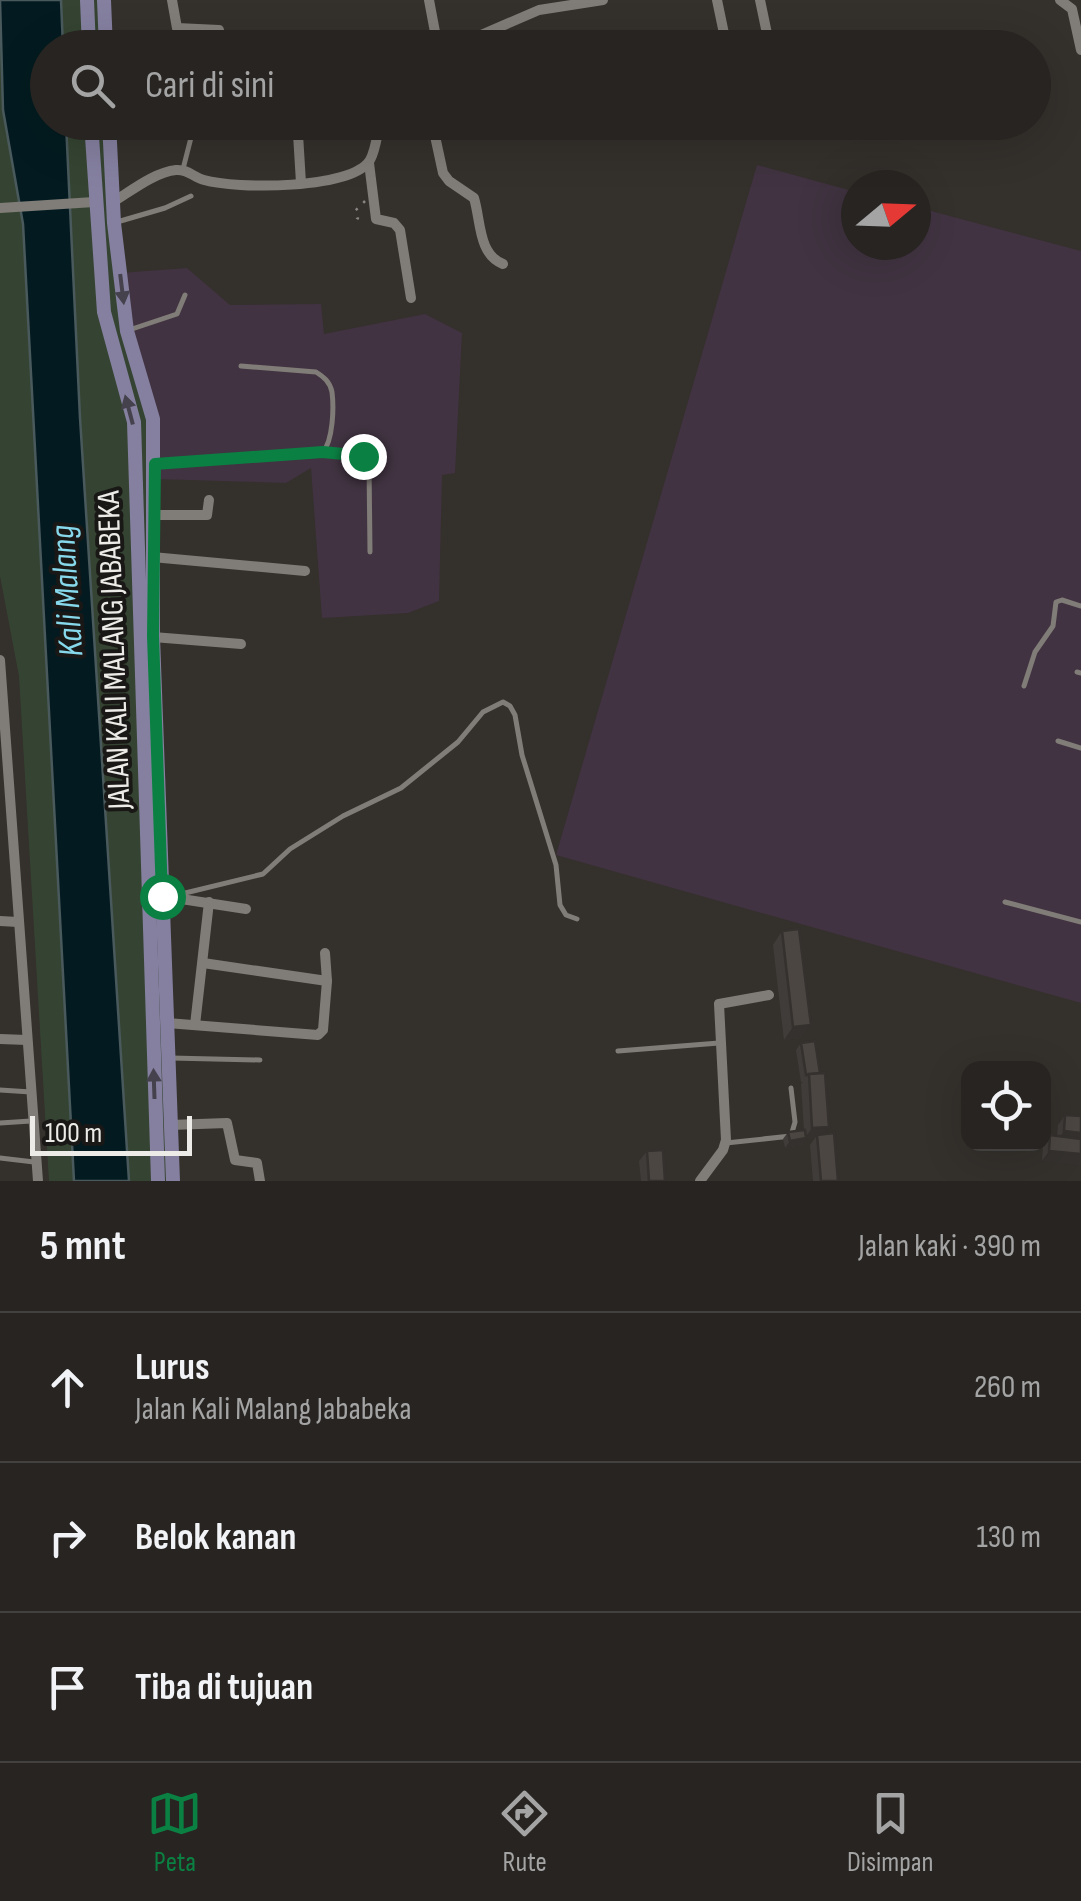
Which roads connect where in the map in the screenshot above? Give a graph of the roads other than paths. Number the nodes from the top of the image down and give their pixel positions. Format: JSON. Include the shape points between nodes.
{"nodes":[{"id":1,"x":87,"y":0,"type":"edge"},
{"id":2,"x":104,"y":0,"type":"edge"},
{"id":3,"x":172,"y":0,"type":"edge"},
{"id":4,"x":429,"y":0,"type":"edge"},
{"id":5,"x":604,"y":0,"type":"edge"},
{"id":6,"x":717,"y":0,"type":"edge"},
{"id":7,"x":760,"y":0,"type":"edge"},
{"id":8,"x":1060,"y":0,"type":"edge"},
{"id":9,"x":88,"y":30,"type":"edge"},
{"id":10,"x":105,"y":30,"type":"edge"},
{"id":11,"x":219,"y":30,"type":"edge"},
{"id":12,"x":435,"y":30,"type":"edge"},
{"id":13,"x":493,"y":30,"type":"edge"},
{"id":14,"x":723,"y":30,"type":"edge"},
{"id":15,"x":766,"y":30,"type":"edge"},
{"id":16,"x":1081,"y":50,"type":"edge"},
{"id":17,"x":92,"y":140,"type":"edge"},
{"id":18,"x":110,"y":140,"type":"edge"},
{"id":19,"x":190,"y":140,"type":"edge"},
{"id":20,"x":298,"y":140,"type":"edge"},
{"id":21,"x":375,"y":140,"type":"edge"},
{"id":22,"x":436,"y":140,"type":"edge"},
{"id":23,"x":369,"y":163,"type":"junction"},
{"id":24,"x":182,"y":169,"type":"junction"},
{"id":25,"x":301,"y":183,"type":"junction"},
{"id":26,"x":191,"y":196,"type":"dead end"},
{"id":27,"x":94,"y":202,"type":"junction"},
{"id":28,"x":113,"y":202,"type":"junction"},
{"id":29,"x":0,"y":208,"type":"edge"},
{"id":30,"x":114,"y":223,"type":"junction"},
{"id":31,"x":503,"y":264,"type":"dead end"},
{"id":32,"x":186,"y":296,"type":"dead end"},
{"id":33,"x":411,"y":298,"type":"dead end"},
{"id":34,"x":127,"y":331,"type":"junction"},
{"id":35,"x":241,"y":366,"type":"dead end"},
{"id":36,"x":323,"y":452,"type":"junction"},
{"id":37,"x":135,"y":464,"type":"junction"},
{"id":38,"x":155,"y":464,"type":"junction"},
{"id":39,"x":210,"y":500,"type":"dead end"},
{"id":40,"x":152,"y":515,"type":"junction"},
{"id":41,"x":370,"y":552,"type":"dead end"},
{"id":42,"x":152,"y":557,"type":"junction"},
{"id":43,"x":305,"y":571,"type":"dead end"},
{"id":44,"x":1081,"y":606,"type":"edge"},
{"id":45,"x":153,"y":636,"type":"junction"},
{"id":46,"x":241,"y":644,"type":"dead end"},
{"id":47,"x":0,"y":660,"type":"edge"},
{"id":48,"x":1024,"y":686,"type":"dead end"},
{"id":49,"x":2,"y":714,"type":"edge"},
{"id":50,"x":1058,"y":741,"type":"dead end"},
{"id":51,"x":4,"y":748,"type":"edge"},
{"id":52,"x":1081,"y":748,"type":"edge"},
{"id":53,"x":0,"y":834,"type":"edge"},
{"id":54,"x":14,"y":834,"type":"junction"},
{"id":55,"x":168,"y":896,"type":"junction"},
{"id":56,"x":209,"y":902,"type":"junction"},
{"id":57,"x":1005,"y":902,"type":"dead end"},
{"id":58,"x":246,"y":909,"type":"dead end"},
{"id":59,"x":577,"y":919,"type":"dead end"},
{"id":60,"x":0,"y":921,"type":"edge"},
{"id":61,"x":18,"y":922,"type":"junction"},
{"id":62,"x":1081,"y":922,"type":"edge"},
{"id":63,"x":325,"y":953,"type":"dead end"},
{"id":64,"x":203,"y":962,"type":"junction"},
{"id":65,"x":328,"y":981,"type":"junction"},
{"id":66,"x":769,"y":995,"type":"dead end"},
{"id":67,"x":166,"y":1023,"type":"junction"},
{"id":68,"x":194,"y":1024,"type":"junction"},
{"id":69,"x":0,"y":1038,"type":"edge"},
{"id":70,"x":27,"y":1040,"type":"junction"},
{"id":71,"x":722,"y":1043,"type":"junction"},
{"id":72,"x":618,"y":1051,"type":"dead end"},
{"id":73,"x":168,"y":1058,"type":"junction"},
{"id":74,"x":260,"y":1060,"type":"dead end"},
{"id":75,"x":791,"y":1088,"type":"dead end"},
{"id":76,"x":0,"y":1090,"type":"edge"},
{"id":77,"x":30,"y":1092,"type":"junction"},
{"id":78,"x":34,"y":1120,"type":"junction"},
{"id":79,"x":0,"y":1123,"type":"edge"},
{"id":80,"x":170,"y":1124,"type":"junction"},
{"id":81,"x":726,"y":1143,"type":"junction"},
{"id":82,"x":0,"y":1158,"type":"edge"},
{"id":83,"x":36,"y":1162,"type":"junction"},
{"id":84,"x":38,"y":1181,"type":"edge"},
{"id":85,"x":158,"y":1181,"type":"edge"},
{"id":86,"x":173,"y":1181,"type":"edge"},
{"id":87,"x":260,"y":1181,"type":"edge"},
{"id":88,"x":700,"y":1181,"type":"edge"}],
"edges":[{"from":1,"to":9,"type":"main road"},
{"from":2,"to":10,"type":"main road"},
{"from":3,"to":11,"type":"street","via":[[177,28]]},
{"from":4,"to":12,"type":"street"},
{"from":5,"to":13,"type":"street","via":[[539,10]]},
{"from":6,"to":14,"type":"street"},
{"from":7,"to":15,"type":"street"},
{"from":8,"to":16,"type":"street","via":[[1072,9]]},
{"from":17,"to":27,"type":"main road","name":"JALAN KALI MALANG JABABEKA"},
{"from":18,"to":28,"type":"main road","name":"JALAN KALI MALANG JABABEKA"},
{"from":19,"to":24,"type":"lane"},
{"from":20,"to":25,"type":"street"},
{"from":21,"to":23,"type":"street"},
{"from":22,"to":31,"type":"street","via":[[443,173],[474,198],[486,250]]},
{"from":23,"to":25,"type":"street","via":[[336,181]]},
{"from":23,"to":33,"type":"street","via":[[376,219],[400,230]]},
{"from":24,"to":25,"type":"street","via":[[204,180]]},
{"from":24,"to":28,"type":"street"},
{"from":26,"to":30,"type":"lane"},
{"from":27,"to":29,"type":"street"},
{"from":37,"to":27,"type":"main road","name":"JALAN KALI MALANG JABABEKA","one_way":true,"via":[[134,422],[104,312]]},
{"from":28,"to":30,"type":"main road","name":"JALAN KALI MALANG JABABEKA"},
{"from":30,"to":34,"type":"main road","name":"JALAN KALI MALANG JABABEKA","one_way":true},
{"from":32,"to":34,"type":"lane","via":[[178,314]]},
{"from":34,"to":38,"type":"main road","name":"JALAN KALI MALANG JABABEKA","via":[[153,418]]},
{"from":35,"to":36,"type":"lane","via":[[325,378],[332,390]]},
{"from":36,"to":38,"type":"lane"},
{"from":36,"to":41,"type":"lane","via":[[363,456],[370,464]]},
{"from":37,"to":38,"type":"main road"},
{"from":85,"to":37,"type":"main road","name":"JALAN KALI MALANG JABABEKA","one_way":true},
{"from":38,"to":40,"type":"main road","name":"JALAN KALI MALANG JABABEKA"},
{"from":39,"to":40,"type":"street","via":[[208,515]]},
{"from":40,"to":42,"type":"main road","name":"JALAN KALI MALANG JABABEKA"},
{"from":42,"to":43,"type":"street"},
{"from":42,"to":45,"type":"main road","name":"JALAN KALI MALANG JABABEKA"},
{"from":44,"to":48,"type":"lane","via":[[1056,602]]},
{"from":45,"to":46,"type":"street"},
{"from":45,"to":55,"type":"main road","name":"JALAN KALI MALANG JABABEKA"},
{"from":47,"to":49,"type":"street"},
{"from":49,"to":51,"type":"street"},
{"from":50,"to":52,"type":"lane"},
{"from":51,"to":54,"type":"street"},
{"from":53,"to":54,"type":"street"},
{"from":54,"to":61,"type":"street"},
{"from":55,"to":56,"type":"street"},
{"from":55,"to":59,"type":"lane","via":[[263,874],[290,849],[401,788],[458,742],[482,712],[503,702],[514,715],[556,866],[560,905]]},
{"from":55,"to":67,"type":"main road","name":"JALAN KALI MALANG JABABEKA"},
{"from":56,"to":58,"type":"street"},
{"from":56,"to":64,"type":"street"},
{"from":57,"to":62,"type":"lane"},
{"from":60,"to":61,"type":"street"},
{"from":61,"to":70,"type":"street"},
{"from":63,"to":65,"type":"street"},
{"from":64,"to":65,"type":"street"},
{"from":64,"to":68,"type":"street"},
{"from":65,"to":68,"type":"street","via":[[318,1035]]},
{"from":66,"to":71,"type":"street","via":[[720,1003]]},
{"from":67,"to":68,"type":"street"},
{"from":67,"to":73,"type":"main road","name":"JALAN KALI MALANG JABABEKA"},
{"from":69,"to":70,"type":"street"},
{"from":70,"to":77,"type":"street"},
{"from":71,"to":72,"type":"lane"},
{"from":71,"to":81,"type":"street"},
{"from":73,"to":74,"type":"lane"},
{"from":73,"to":80,"type":"main road","name":"JALAN KALI MALANG JABABEKA"},
{"from":75,"to":81,"type":"lane","via":[[791,1136]]},
{"from":76,"to":77,"type":"lane"},
{"from":77,"to":78,"type":"street"},
{"from":78,"to":79,"type":"lane"},
{"from":78,"to":83,"type":"street"},
{"from":80,"to":86,"type":"main road","name":"JALAN KALI MALANG JABABEKA"},
{"from":80,"to":87,"type":"street","via":[[227,1124],[234,1160],[257,1163]]},
{"from":81,"to":88,"type":"street"},
{"from":82,"to":83,"type":"lane"},
{"from":83,"to":84,"type":"street"}]}
